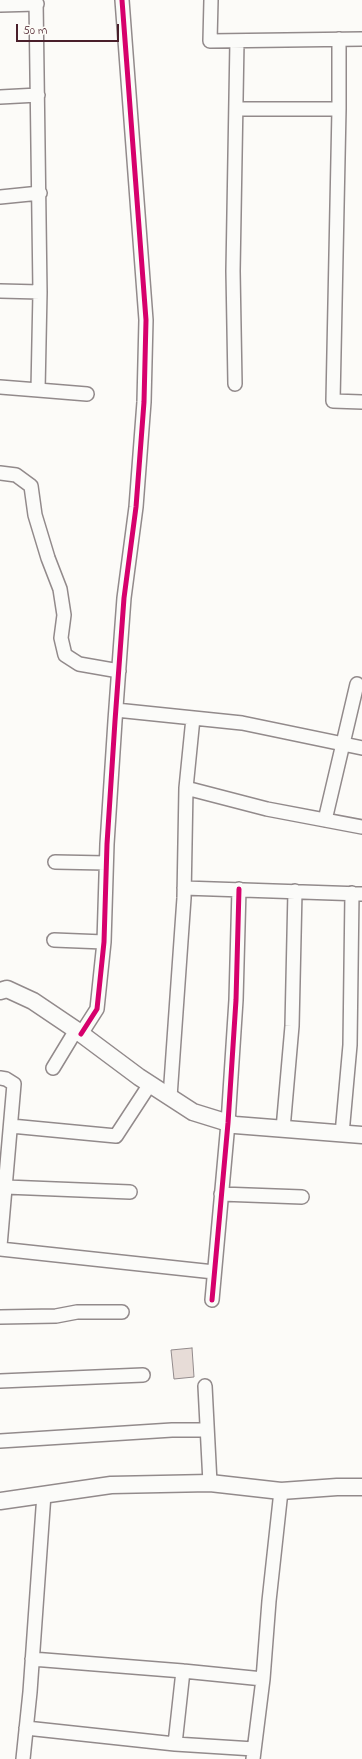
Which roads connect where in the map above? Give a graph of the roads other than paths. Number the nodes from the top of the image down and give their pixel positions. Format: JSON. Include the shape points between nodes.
{"nodes":[{"id":1,"x":122,"y":0,"type":"edge"},
{"id":2,"x":210,"y":0,"type":"edge"},
{"id":3,"x":36,"y":2,"type":"edge"},
{"id":4,"x":0,"y":5,"type":"edge"},
{"id":5,"x":339,"y":38,"type":"junction"},
{"id":6,"x":362,"y":39,"type":"edge"},
{"id":7,"x":237,"y":41,"type":"junction"},
{"id":8,"x":38,"y":95,"type":"junction"},
{"id":9,"x":0,"y":97,"type":"edge"},
{"id":10,"x":237,"y":109,"type":"junction"},
{"id":11,"x":339,"y":109,"type":"junction"},
{"id":12,"x":40,"y":193,"type":"junction"},
{"id":13,"x":0,"y":197,"type":"edge"},
{"id":14,"x":0,"y":291,"type":"edge"},
{"id":15,"x":40,"y":292,"type":"junction"},
{"id":16,"x":235,"y":384,"type":"dead end"},
{"id":17,"x":0,"y":387,"type":"edge"},
{"id":18,"x":38,"y":390,"type":"junction"},
{"id":19,"x":87,"y":394,"type":"dead end"},
{"id":20,"x":362,"y":402,"type":"edge"},
{"id":21,"x":0,"y":473,"type":"edge"},
{"id":22,"x":119,"y":671,"type":"junction"},
{"id":23,"x":357,"y":684,"type":"dead end"},
{"id":24,"x":116,"y":710,"type":"junction"},
{"id":25,"x":193,"y":718,"type":"junction"},
{"id":26,"x":342,"y":743,"type":"junction"},
{"id":27,"x":362,"y":748,"type":"edge"},
{"id":28,"x":186,"y":788,"type":"junction"},
{"id":29,"x":325,"y":820,"type":"junction"},
{"id":30,"x":362,"y":827,"type":"edge"},
{"id":31,"x":55,"y":862,"type":"dead end"},
{"id":32,"x":106,"y":863,"type":"junction"},
{"id":33,"x":184,"y":888,"type":"junction"},
{"id":34,"x":239,"y":889,"type":"junction"},
{"id":35,"x":295,"y":891,"type":"junction"},
{"id":36,"x":357,"y":893,"type":"edge"},
{"id":37,"x":54,"y":940,"type":"dead end"},
{"id":38,"x":104,"y":942,"type":"junction"},
{"id":39,"x":0,"y":990,"type":"edge"},
{"id":40,"x":79,"y":1032,"type":"junction"},
{"id":41,"x":53,"y":1068,"type":"dead end"},
{"id":42,"x":0,"y":1078,"type":"edge"},
{"id":43,"x":150,"y":1084,"type":"junction"},
{"id":44,"x":170,"y":1097,"type":"junction"},
{"id":45,"x":228,"y":1123,"type":"junction"},
{"id":46,"x":11,"y":1126,"type":"junction"},
{"id":47,"x":283,"y":1129,"type":"junction"},
{"id":48,"x":342,"y":1134,"type":"junction"},
{"id":49,"x":362,"y":1135,"type":"edge"},
{"id":50,"x":6,"y":1187,"type":"junction"},
{"id":51,"x":130,"y":1192,"type":"dead end"},
{"id":52,"x":221,"y":1194,"type":"junction"},
{"id":53,"x":302,"y":1197,"type":"dead end"},
{"id":54,"x":0,"y":1248,"type":"edge"},
{"id":55,"x":214,"y":1272,"type":"junction"},
{"id":56,"x":212,"y":1300,"type":"dead end"},
{"id":57,"x":122,"y":1312,"type":"dead end"},
{"id":58,"x":0,"y":1317,"type":"edge"},
{"id":59,"x":143,"y":1375,"type":"dead end"},
{"id":60,"x":0,"y":1381,"type":"edge"},
{"id":61,"x":205,"y":1386,"type":"dead end"},
{"id":62,"x":206,"y":1430,"type":"junction"},
{"id":63,"x":0,"y":1441,"type":"edge"},
{"id":64,"x":210,"y":1483,"type":"junction"},
{"id":65,"x":362,"y":1487,"type":"edge"},
{"id":66,"x":280,"y":1491,"type":"junction"},
{"id":67,"x":44,"y":1494,"type":"junction"},
{"id":68,"x":0,"y":1501,"type":"edge"},
{"id":69,"x":32,"y":1659,"type":"junction"},
{"id":70,"x":183,"y":1671,"type":"junction"},
{"id":71,"x":263,"y":1679,"type":"junction"},
{"id":72,"x":26,"y":1728,"type":"junction"},
{"id":73,"x":175,"y":1744,"type":"junction"},
{"id":74,"x":254,"y":1754,"type":"edge"},
{"id":75,"x":23,"y":1759,"type":"edge"}],
"edges":[{"from":1,"to":22,"type":"street","via":[[146,320],[144,402],[136,507],[124,598]]},
{"from":2,"to":7,"type":"street","via":[[210,41]]},
{"from":3,"to":4,"type":"street"},
{"from":3,"to":8,"type":"street"},
{"from":5,"to":6,"type":"street"},
{"from":5,"to":7,"type":"street"},
{"from":5,"to":11,"type":"street"},
{"from":7,"to":10,"type":"street"},
{"from":8,"to":9,"type":"street"},
{"from":8,"to":12,"type":"street"},
{"from":10,"to":11,"type":"street"},
{"from":10,"to":16,"type":"street","via":[[233,272]]},
{"from":11,"to":20,"type":"street","via":[[333,402]]},
{"from":12,"to":13,"type":"street"},
{"from":12,"to":15,"type":"street"},
{"from":14,"to":15,"type":"street"},
{"from":15,"to":18,"type":"street"},
{"from":17,"to":18,"type":"street"},
{"from":18,"to":19,"type":"street"},
{"from":21,"to":22,"type":"street","via":[[16,475],[30,486],[35,515],[60,589],[64,615],[61,638],[65,655],[79,664]]},
{"from":22,"to":24,"type":"street"},
{"from":23,"to":26,"type":"street"},
{"from":24,"to":25,"type":"street"},
{"from":24,"to":32,"type":"street"},
{"from":25,"to":26,"type":"street","via":[[242,723]]},
{"from":25,"to":28,"type":"street"},
{"from":26,"to":27,"type":"street"},
{"from":26,"to":29,"type":"street"},
{"from":28,"to":29,"type":"street","via":[[268,809]]},
{"from":28,"to":33,"type":"street"},
{"from":29,"to":30,"type":"street"},
{"from":31,"to":32,"type":"street"},
{"from":32,"to":38,"type":"street"},
{"from":33,"to":34,"type":"street"},
{"from":33,"to":44,"type":"street"},
{"from":34,"to":35,"type":"street"},
{"from":34,"to":45,"type":"street","via":[[236,1000]]},
{"from":35,"to":36,"type":"street"},
{"from":35,"to":47,"type":"street","via":[[292,1026]]},
{"from":36,"to":48,"type":"street","via":[[350,1045]]},
{"from":37,"to":38,"type":"street"},
{"from":38,"to":40,"type":"street","via":[[97,1010]]},
{"from":39,"to":40,"type":"street","via":[[7,989],[33,1001]]},
{"from":40,"to":41,"type":"street"},
{"from":40,"to":43,"type":"street"},
{"from":42,"to":46,"type":"street","via":[[14,1084]]},
{"from":43,"to":44,"type":"street"},
{"from":43,"to":46,"type":"street","via":[[116,1136]]},
{"from":44,"to":45,"type":"street","via":[[193,1112]]},
{"from":45,"to":47,"type":"street"},
{"from":45,"to":52,"type":"street"},
{"from":46,"to":50,"type":"street"},
{"from":47,"to":48,"type":"street"},
{"from":48,"to":49,"type":"street"},
{"from":50,"to":51,"type":"street"},
{"from":50,"to":54,"type":"street"},
{"from":52,"to":53,"type":"street"},
{"from":52,"to":55,"type":"street"},
{"from":54,"to":55,"type":"street"},
{"from":55,"to":56,"type":"street"},
{"from":57,"to":58,"type":"street"},
{"from":59,"to":60,"type":"street"},
{"from":61,"to":62,"type":"street"},
{"from":62,"to":63,"type":"street"},
{"from":62,"to":64,"type":"street"},
{"from":64,"to":66,"type":"street"},
{"from":64,"to":67,"type":"street","via":[[111,1485]]},
{"from":65,"to":66,"type":"street"},
{"from":66,"to":71,"type":"street"},
{"from":67,"to":68,"type":"street"},
{"from":67,"to":69,"type":"street"},
{"from":69,"to":70,"type":"street"},
{"from":69,"to":72,"type":"street"},
{"from":70,"to":71,"type":"street"},
{"from":70,"to":73,"type":"street"},
{"from":71,"to":74,"type":"street"},
{"from":72,"to":73,"type":"street"},
{"from":72,"to":75,"type":"street"},
{"from":73,"to":74,"type":"street"}]}
